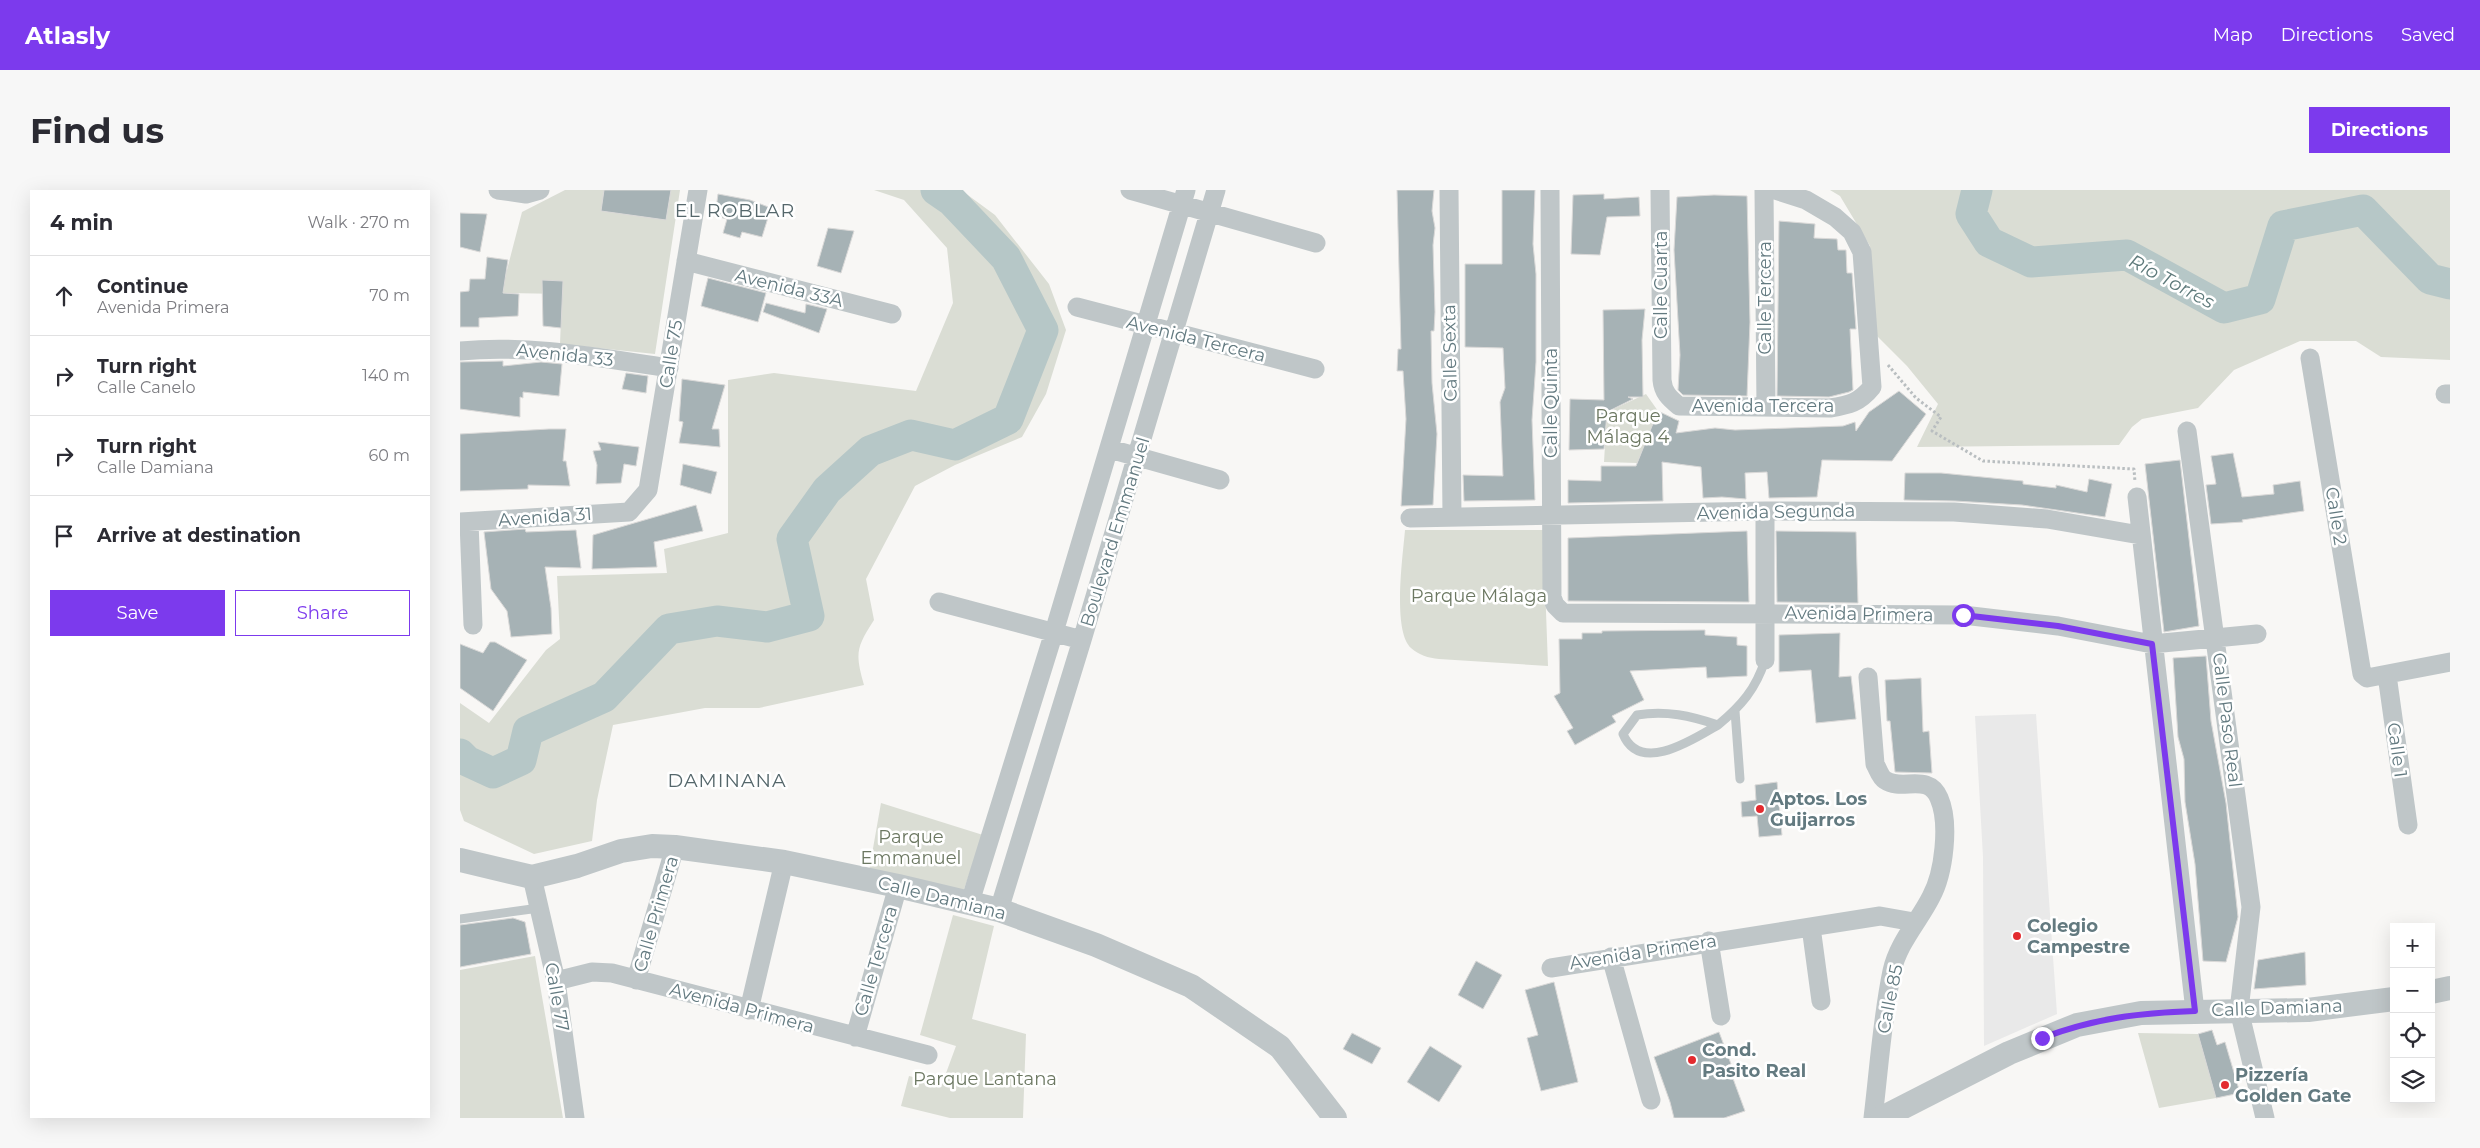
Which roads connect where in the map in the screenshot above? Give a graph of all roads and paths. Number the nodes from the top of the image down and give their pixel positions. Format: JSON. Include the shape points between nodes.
{"nodes":[{"id":1,"x":498,"y":190,"type":"edge"},
{"id":2,"x":540,"y":190,"type":"edge"},
{"id":3,"x":698,"y":190,"type":"edge"},
{"id":4,"x":1130,"y":190,"type":"edge"},
{"id":5,"x":1216,"y":190,"type":"edge"},
{"id":6,"x":1448,"y":190,"type":"edge"},
{"id":7,"x":1550,"y":190,"type":"edge"},
{"id":8,"x":1660,"y":190,"type":"edge"},
{"id":9,"x":1764,"y":190,"type":"edge"},
{"id":10,"x":1775,"y":190,"type":"edge"},
{"id":11,"x":1184,"y":197,"type":"edge"},
{"id":12,"x":1210,"y":212,"type":"junction"},
{"id":13,"x":1316,"y":243,"type":"dead end"},
{"id":14,"x":686,"y":261,"type":"junction"},
{"id":15,"x":1077,"y":307,"type":"dead end"},
{"id":16,"x":892,"y":314,"type":"dead end"},
{"id":17,"x":1147,"y":326,"type":"junction"},
{"id":18,"x":1174,"y":334,"type":"junction"},
{"id":19,"x":1870,"y":346,"type":"junction"},
{"id":20,"x":460,"y":351,"type":"edge"},
{"id":21,"x":2310,"y":358,"type":"dead end"},
{"id":22,"x":669,"y":368,"type":"junction"},
{"id":23,"x":1315,"y":369,"type":"dead end"},
{"id":24,"x":1662,"y":380,"type":"joint"},
{"id":25,"x":1766,"y":407,"type":"junction"},
{"id":26,"x":2187,"y":431,"type":"dead end"},
{"id":27,"x":1110,"y":448,"type":"junction"},
{"id":28,"x":1137,"y":456,"type":"junction"},
{"id":29,"x":2134,"y":469,"type":"dead end"},
{"id":30,"x":1220,"y":480,"type":"dead end"},
{"id":31,"x":2137,"y":497,"type":"dead end"},
{"id":32,"x":1765,"y":511,"type":"junction"},
{"id":33,"x":629,"y":512,"type":"joint"},
{"id":34,"x":1552,"y":515,"type":"junction"},
{"id":35,"x":1452,"y":517,"type":"junction"},
{"id":36,"x":1410,"y":518,"type":"dead end"},
{"id":37,"x":464,"y":522,"type":"edge"},
{"id":38,"x":2140,"y":535,"type":"junction"},
{"id":39,"x":939,"y":602,"type":"dead end"},
{"id":40,"x":1563,"y":612,"type":"joint"},
{"id":41,"x":1764,"y":613,"type":"junction"},
{"id":42,"x":473,"y":625,"type":"dead end"},
{"id":43,"x":1054,"y":632,"type":"junction"},
{"id":44,"x":2257,"y":634,"type":"dead end"},
{"id":45,"x":2216,"y":638,"type":"junction"},
{"id":46,"x":1082,"y":640,"type":"junction"},
{"id":47,"x":2152,"y":644,"type":"junction"},
{"id":48,"x":1765,"y":660,"type":"joint"},
{"id":49,"x":2450,"y":662,"type":"edge"},
{"id":50,"x":2387,"y":675,"type":"junction"},
{"id":51,"x":1868,"y":677,"type":"dead end"},
{"id":52,"x":1735,"y":710,"type":"junction"},
{"id":53,"x":1718,"y":725,"type":"junction"},
{"id":54,"x":1740,"y":780,"type":"dead end"},
{"id":55,"x":2408,"y":825,"type":"dead end"},
{"id":56,"x":675,"y":847,"type":"junction"},
{"id":57,"x":460,"y":860,"type":"edge"},
{"id":58,"x":784,"y":862,"type":"junction"},
{"id":59,"x":532,"y":876,"type":"junction"},
{"id":60,"x":898,"y":886,"type":"junction"},
{"id":61,"x":970,"y":902,"type":"junction"},
{"id":62,"x":539,"y":908,"type":"junction"},
{"id":63,"x":999,"y":910,"type":"junction"},
{"id":64,"x":460,"y":919,"type":"edge"},
{"id":65,"x":1914,"y":922,"type":"junction"},
{"id":66,"x":1811,"y":927,"type":"junction"},
{"id":67,"x":1709,"y":941,"type":"junction"},
{"id":68,"x":1611,"y":956,"type":"junction"},
{"id":69,"x":1551,"y":968,"type":"dead end"},
{"id":70,"x":636,"y":980,"type":"junction"},
{"id":71,"x":556,"y":981,"type":"junction"},
{"id":72,"x":2450,"y":988,"type":"edge"},
{"id":73,"x":2435,"y":991,"type":"edge"},
{"id":74,"x":2390,"y":1000,"type":"edge"},
{"id":75,"x":1821,"y":1001,"type":"dead end"},
{"id":76,"x":749,"y":1010,"type":"junction"},
{"id":77,"x":2239,"y":1010,"type":"junction"},
{"id":78,"x":2195,"y":1011,"type":"junction"},
{"id":79,"x":1721,"y":1016,"type":"dead end"},
{"id":80,"x":855,"y":1037,"type":"junction"},
{"id":81,"x":928,"y":1056,"type":"dead end"},
{"id":82,"x":1651,"y":1100,"type":"dead end"},
{"id":83,"x":575,"y":1118,"type":"edge"},
{"id":84,"x":1335,"y":1118,"type":"edge"},
{"id":85,"x":1873,"y":1118,"type":"edge"},
{"id":86,"x":1882,"y":1118,"type":"edge"},
{"id":87,"x":2265,"y":1118,"type":"edge"}],
"edges":[{"from":1,"to":2,"type":"street","via":[[526,194]]},
{"from":3,"to":14,"type":"street","name":"Calle 75"},
{"from":4,"to":11,"type":"street"},
{"from":5,"to":12,"type":"street","name":"Boulevard Emmanuel"},
{"from":6,"to":35,"type":"street","name":"Calle Sexta"},
{"from":7,"to":34,"type":"street","name":"Calle Quinta"},
{"from":8,"to":24,"type":"street","name":"Calle Cuarta"},
{"from":9,"to":25,"type":"street","name":"Calle Tercera"},
{"from":10,"to":19,"type":"street","via":[[1806,200],[1835,217],[1852,232],[1862,252]]},
{"from":11,"to":12,"type":"street"},
{"from":11,"to":17,"type":"street","name":"Boulevard Emmanuel"},
{"from":12,"to":13,"type":"street"},
{"from":12,"to":18,"type":"street","name":"Boulevard Emmanuel"},
{"from":14,"to":16,"type":"street","name":"Avenida 33A"},
{"from":14,"to":22,"type":"street","name":"Calle 75"},
{"from":15,"to":17,"type":"street","name":"Avenida Tercera"},
{"from":17,"to":18,"type":"street","name":"Avenida Tercera"},
{"from":17,"to":27,"type":"street","name":"Boulevard Emmanuel"},
{"from":18,"to":23,"type":"street","name":"Avenida Tercera"},
{"from":18,"to":28,"type":"street","name":"Boulevard Emmanuel"},
{"from":19,"to":25,"type":"street","name":"Avenida Tercera","via":[[1872,387],[1852,405]]},
{"from":19,"to":29,"type":"path","via":[[1884,350],[1888,365],[1916,398],[1941,417],[1932,431],[1983,461]]},
{"from":20,"to":22,"type":"street","name":"Avenida 33","via":[[493,348],[558,352]]},
{"from":21,"to":50,"type":"street","name":"Calle 2","via":[[2362,674],[2367,678]]},
{"from":22,"to":33,"type":"street","name":"Calle 75","via":[[648,490]]},
{"from":24,"to":25,"type":"street","name":"Avenida Tercera","via":[[1663,389],[1679,406]]},
{"from":26,"to":45,"type":"street","name":"Calle Paso Real"},
{"from":27,"to":28,"type":"street"},
{"from":27,"to":43,"type":"street","name":"Boulevard Emmanuel"},
{"from":28,"to":30,"type":"street"},
{"from":28,"to":46,"type":"street","name":"Boulevard Emmanuel"},
{"from":31,"to":38,"type":"street"},
{"from":32,"to":34,"type":"street","name":"Avenida Segunda"},
{"from":32,"to":38,"type":"street","name":"Avenida Segunda","via":[[1954,512],[2047,519]]},
{"from":32,"to":41,"type":"street"},
{"from":33,"to":37,"type":"street","name":"Avenida 31"},
{"from":34,"to":35,"type":"street","name":"Avenida Segunda"},
{"from":34,"to":40,"type":"street","name":"Calle Quinta","via":[[1552,597]]},
{"from":35,"to":36,"type":"street","name":"Avenida Segunda"},
{"from":37,"to":42,"type":"street"},
{"from":38,"to":47,"type":"street"},
{"from":39,"to":43,"type":"street"},
{"from":40,"to":41,"type":"street","name":"Avenida Primera"},
{"from":41,"to":47,"type":"street","name":"Avenida Primera","via":[[1963,615],[2058,626]]},
{"from":41,"to":48,"type":"street"},
{"from":43,"to":46,"type":"street"},
{"from":43,"to":61,"type":"street","name":"Boulevard Emmanuel"},
{"from":44,"to":45,"type":"street","name":"Avenida Primera"},
{"from":45,"to":47,"type":"street","name":"Avenida Primera"},
{"from":45,"to":77,"type":"street","name":"Calle Paso Real","via":[[2251,907]]},
{"from":46,"to":63,"type":"street","name":"Boulevard Emmanuel"},
{"from":47,"to":78,"type":"street"},
{"from":48,"to":52,"type":"lane","via":[[1749,696]]},
{"from":49,"to":50,"type":"street"},
{"from":50,"to":55,"type":"street","name":"Calle 1"},
{"from":51,"to":65,"type":"street","name":"Calle 85","via":[[1876,764],[1884,780],[1926,784],[1935,791],[1945,817],[1939,879],[1931,898]]},
{"from":52,"to":53,"type":"lane"},
{"from":52,"to":54,"type":"lane"},
{"from":53,"to":53,"type":"lane","via":[[1674,750],[1655,753],[1639,750],[1626,742],[1623,734],[1637,715],[1657,711]]},
{"from":56,"to":58,"type":"street","name":"Calle Damiana"},
{"from":56,"to":59,"type":"street","name":"Calle Damiana","via":[[652,846],[621,851],[578,866]]},
{"from":56,"to":70,"type":"street","name":"Calle Primera"},
{"from":57,"to":59,"type":"street","name":"Calle Damiana"},
{"from":58,"to":60,"type":"street","name":"Calle Damiana"},
{"from":58,"to":76,"type":"street"},
{"from":59,"to":62,"type":"street","name":"Calle 77"},
{"from":60,"to":61,"type":"street","name":"Calle Damiana"},
{"from":60,"to":80,"type":"street","name":"Calle Tercera"},
{"from":61,"to":63,"type":"street","name":"Calle Damiana"},
{"from":62,"to":64,"type":"lane"},
{"from":62,"to":71,"type":"street","name":"Calle 77"},
{"from":63,"to":84,"type":"street","name":"Calle Damiana","via":[[1096,945],[1191,986],[1280,1047]]},
{"from":65,"to":66,"type":"street","name":"Avenida Primera","via":[[1880,916]]},
{"from":65,"to":85,"type":"street","name":"Calle 85","via":[[1892,969]]},
{"from":66,"to":67,"type":"street","name":"Avenida Primera"},
{"from":66,"to":75,"type":"street"},
{"from":67,"to":68,"type":"street","name":"Avenida Primera"},
{"from":67,"to":79,"type":"street"},
{"from":68,"to":69,"type":"street","name":"Avenida Primera"},
{"from":68,"to":82,"type":"street"},
{"from":70,"to":71,"type":"street","name":"Avenida Primera","via":[[612,973],[592,972]]},
{"from":70,"to":76,"type":"street","name":"Avenida Primera"},
{"from":71,"to":83,"type":"street","name":"Calle 77"},
{"from":72,"to":73,"type":"street"},
{"from":74,"to":77,"type":"street","name":"Calle Damiana","via":[[2308,1010]]},
{"from":76,"to":80,"type":"street","name":"Avenida Primera"},
{"from":77,"to":78,"type":"street","name":"Calle Damiana"},
{"from":77,"to":87,"type":"street"},
{"from":78,"to":86,"type":"street","name":"Calle Damiana","via":[[2141,1013],[2077,1025],[2009,1053]]},
{"from":80,"to":81,"type":"street","name":"Avenida Primera"}]}
